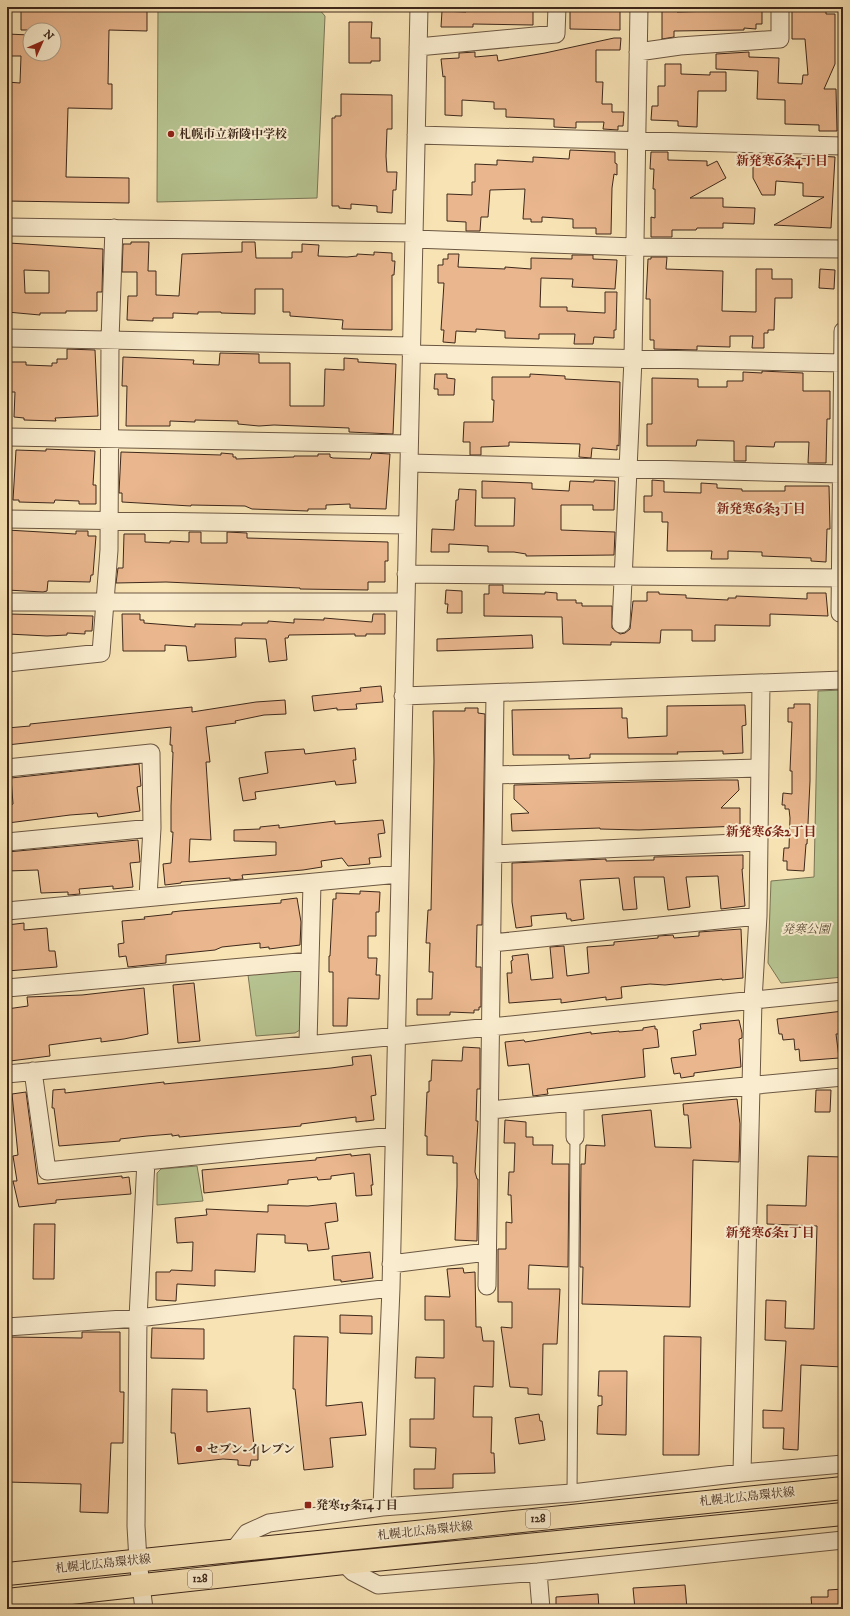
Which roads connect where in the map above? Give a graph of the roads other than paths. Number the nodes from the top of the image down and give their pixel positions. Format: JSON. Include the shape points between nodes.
{"nodes":[{"id":1,"x":419,"y":7,"type":"edge"},
{"id":2,"x":557,"y":7,"type":"edge"},
{"id":3,"x":639,"y":7,"type":"edge"},
{"id":4,"x":780,"y":7,"type":"edge"},
{"id":5,"x":418,"y":47,"type":"junction"},
{"id":6,"x":638,"y":52,"type":"junction"},
{"id":7,"x":416,"y":135,"type":"junction"},
{"id":8,"x":636,"y":141,"type":"junction"},
{"id":9,"x":843,"y":146,"type":"edge"},
{"id":10,"x":7,"y":227,"type":"edge"},
{"id":11,"x":114,"y":228,"type":"junction"},
{"id":12,"x":414,"y":236,"type":"junction"},
{"id":13,"x":635,"y":247,"type":"junction"},
{"id":14,"x":843,"y":249,"type":"edge"},
{"id":15,"x":843,"y":331,"type":"edge"},
{"id":16,"x":7,"y":338,"type":"edge"},
{"id":17,"x":110,"y":340,"type":"junction"},
{"id":18,"x":411,"y":350,"type":"junction"},
{"id":19,"x":633,"y":359,"type":"junction"},
{"id":20,"x":843,"y":363,"type":"edge"},
{"id":21,"x":7,"y":437,"type":"edge"},
{"id":22,"x":109,"y":438,"type":"junction"},
{"id":23,"x":409,"y":444,"type":"junction"},
{"id":24,"x":409,"y":463,"type":"junction"},
{"id":25,"x":628,"y":467,"type":"junction"},
{"id":26,"x":841,"y":474,"type":"junction"},
{"id":27,"x":7,"y":519,"type":"edge"},
{"id":28,"x":109,"y":520,"type":"junction"},
{"id":29,"x":407,"y":525,"type":"junction"},
{"id":30,"x":406,"y":574,"type":"junction"},
{"id":31,"x":624,"y":576,"type":"junction"},
{"id":32,"x":841,"y":578,"type":"edge"},
{"id":33,"x":7,"y":602,"type":"edge"},
{"id":34,"x":405,"y":602,"type":"junction"},
{"id":35,"x":106,"y":603,"type":"junction"},
{"id":36,"x":840,"y":613,"type":"dead end"},
{"id":37,"x":621,"y":624,"type":"dead end"},
{"id":38,"x":7,"y":663,"type":"edge"},
{"id":39,"x":843,"y":680,"type":"edge"},
{"id":40,"x":761,"y":683,"type":"junction"},
{"id":41,"x":495,"y":693,"type":"junction"},
{"id":42,"x":403,"y":696,"type":"junction"},
{"id":43,"x":7,"y":768,"type":"edge"},
{"id":44,"x":760,"y":768,"type":"junction"},
{"id":45,"x":494,"y":776,"type":"junction"},
{"id":46,"x":152,"y":828,"type":"junction"},
{"id":47,"x":7,"y":842,"type":"edge"},
{"id":48,"x":759,"y":842,"type":"junction"},
{"id":49,"x":494,"y":854,"type":"junction"},
{"id":50,"x":399,"y":874,"type":"junction"},
{"id":51,"x":312,"y":882,"type":"junction"},
{"id":52,"x":148,"y":897,"type":"junction"},
{"id":53,"x":7,"y":911,"type":"edge"},
{"id":54,"x":758,"y":916,"type":"junction"},
{"id":55,"x":492,"y":943,"type":"junction"},
{"id":56,"x":310,"y":962,"type":"junction"},
{"id":57,"x":7,"y":988,"type":"edge"},
{"id":58,"x":843,"y":991,"type":"edge"},
{"id":59,"x":753,"y":1000,"type":"junction"},
{"id":60,"x":492,"y":1027,"type":"junction"},
{"id":61,"x":396,"y":1036,"type":"junction"},
{"id":62,"x":308,"y":1044,"type":"junction"},
{"id":63,"x":34,"y":1071,"type":"junction"},
{"id":64,"x":7,"y":1074,"type":"edge"},
{"id":65,"x":843,"y":1077,"type":"edge"},
{"id":66,"x":752,"y":1085,"type":"junction"},
{"id":67,"x":575,"y":1102,"type":"junction"},
{"id":68,"x":490,"y":1110,"type":"junction"},
{"id":69,"x":393,"y":1136,"type":"junction"},
{"id":70,"x":575,"y":1137,"type":"joint"},
{"id":71,"x":146,"y":1161,"type":"junction"},
{"id":72,"x":487,"y":1252,"type":"junction"},
{"id":73,"x":391,"y":1264,"type":"junction"},
{"id":74,"x":487,"y":1286,"type":"dead end"},
{"id":75,"x":390,"y":1288,"type":"junction"},
{"id":76,"x":138,"y":1318,"type":"junction"},
{"id":77,"x":7,"y":1327,"type":"edge"},
{"id":78,"x":843,"y":1464,"type":"edge"},
{"id":79,"x":742,"y":1473,"type":"junction"},
{"id":80,"x":843,"y":1488,"type":"edge"},
{"id":81,"x":572,"y":1493,"type":"junction"},
{"id":82,"x":382,"y":1508,"type":"junction"},
{"id":83,"x":843,"y":1514,"type":"edge"},
{"id":84,"x":843,"y":1540,"type":"edge"},
{"id":85,"x":233,"y":1551,"type":"junction"},
{"id":86,"x":138,"y":1561,"type":"junction"},
{"id":87,"x":344,"y":1563,"type":"junction"},
{"id":88,"x":538,"y":1572,"type":"junction"},
{"id":89,"x":7,"y":1574,"type":"edge"},
{"id":90,"x":143,"y":1585,"type":"junction"},
{"id":91,"x":7,"y":1600,"type":"edge"},
{"id":92,"x":50,"y":1602,"type":"edge"},
{"id":93,"x":144,"y":1609,"type":"edge"},
{"id":94,"x":540,"y":1609,"type":"edge"}],
"edges":[{"from":1,"to":5,"type":"street"},
{"from":2,"to":5,"type":"street","via":[[556,34]]},
{"from":3,"to":6,"type":"street"},
{"from":4,"to":6,"type":"street","via":[[780,39],[680,46]]},
{"from":5,"to":7,"type":"street"},
{"from":6,"to":8,"type":"street"},
{"from":7,"to":8,"type":"street"},
{"from":7,"to":12,"type":"street"},
{"from":8,"to":9,"type":"street"},
{"from":8,"to":13,"type":"street"},
{"from":10,"to":11,"type":"street"},
{"from":11,"to":12,"type":"street"},
{"from":11,"to":17,"type":"street"},
{"from":12,"to":13,"type":"street"},
{"from":12,"to":18,"type":"street"},
{"from":13,"to":14,"type":"street"},
{"from":13,"to":19,"type":"street"},
{"from":15,"to":20,"type":"street"},
{"from":16,"to":17,"type":"street"},
{"from":17,"to":18,"type":"street"},
{"from":17,"to":22,"type":"street"},
{"from":18,"to":19,"type":"street"},
{"from":18,"to":23,"type":"street"},
{"from":19,"to":20,"type":"street"},
{"from":19,"to":25,"type":"street"},
{"from":20,"to":26,"type":"street"},
{"from":21,"to":22,"type":"street"},
{"from":22,"to":23,"type":"street"},
{"from":22,"to":28,"type":"street"},
{"from":23,"to":24,"type":"street"},
{"from":24,"to":25,"type":"street"},
{"from":24,"to":29,"type":"street"},
{"from":25,"to":26,"type":"street"},
{"from":25,"to":31,"type":"street"},
{"from":26,"to":32,"type":"street"},
{"from":27,"to":28,"type":"street"},
{"from":28,"to":29,"type":"street"},
{"from":28,"to":35,"type":"street"},
{"from":29,"to":30,"type":"street"},
{"from":30,"to":31,"type":"street"},
{"from":30,"to":34,"type":"street"},
{"from":31,"to":32,"type":"street"},
{"from":31,"to":37,"type":"street"},
{"from":32,"to":36,"type":"street"},
{"from":33,"to":35,"type":"street"},
{"from":34,"to":35,"type":"street"},
{"from":34,"to":42,"type":"street"},
{"from":35,"to":38,"type":"street","via":[[101,653]]},
{"from":39,"to":40,"type":"street"},
{"from":40,"to":41,"type":"street"},
{"from":40,"to":44,"type":"street"},
{"from":41,"to":42,"type":"street"},
{"from":41,"to":45,"type":"street"},
{"from":42,"to":50,"type":"street"},
{"from":43,"to":46,"type":"street","via":[[151,752]]},
{"from":44,"to":45,"type":"street"},
{"from":44,"to":48,"type":"street"},
{"from":45,"to":49,"type":"street"},
{"from":46,"to":47,"type":"street"},
{"from":46,"to":52,"type":"street"},
{"from":48,"to":49,"type":"street"},
{"from":48,"to":54,"type":"street"},
{"from":49,"to":55,"type":"street"},
{"from":50,"to":51,"type":"street"},
{"from":50,"to":61,"type":"street"},
{"from":51,"to":52,"type":"street"},
{"from":51,"to":56,"type":"street"},
{"from":52,"to":53,"type":"street"},
{"from":54,"to":55,"type":"street"},
{"from":54,"to":59,"type":"street"},
{"from":55,"to":60,"type":"street"},
{"from":56,"to":57,"type":"street"},
{"from":56,"to":62,"type":"street"},
{"from":58,"to":59,"type":"street"},
{"from":59,"to":60,"type":"street"},
{"from":59,"to":66,"type":"street"},
{"from":60,"to":61,"type":"street"},
{"from":60,"to":68,"type":"street"},
{"from":61,"to":62,"type":"street"},
{"from":61,"to":69,"type":"street"},
{"from":62,"to":63,"type":"street"},
{"from":63,"to":64,"type":"street"},
{"from":63,"to":71,"type":"street","via":[[47,1171]]},
{"from":65,"to":66,"type":"street"},
{"from":66,"to":67,"type":"street"},
{"from":66,"to":79,"type":"street"},
{"from":67,"to":68,"type":"street"},
{"from":67,"to":70,"type":"street"},
{"from":68,"to":72,"type":"street"},
{"from":69,"to":71,"type":"street"},
{"from":69,"to":73,"type":"street"},
{"from":70,"to":81,"type":"lane"},
{"from":71,"to":76,"type":"street"},
{"from":72,"to":73,"type":"street"},
{"from":72,"to":74,"type":"street"},
{"from":73,"to":75,"type":"street"},
{"from":75,"to":76,"type":"street"},
{"from":75,"to":82,"type":"street"},
{"from":76,"to":77,"type":"street"},
{"from":76,"to":86,"type":"street"},
{"from":78,"to":79,"type":"street"},
{"from":79,"to":81,"type":"street"},
{"from":80,"to":85,"type":"main road","name":"札幌北広島環状線","number":"128"},
{"from":81,"to":82,"type":"street"},
{"from":82,"to":85,"type":"street","via":[[269,1523],[247,1533]]},
{"from":83,"to":87,"type":"main road","name":"札幌北広島環状線","number":"128"},
{"from":84,"to":88,"type":"street"},
{"from":85,"to":86,"type":"main road","name":"札幌北広島環状線","number":"128"},
{"from":86,"to":89,"type":"main road","name":"札幌北広島環状線","number":"128"},
{"from":86,"to":90,"type":"street"},
{"from":87,"to":88,"type":"street","via":[[353,1572],[378,1585]]},
{"from":87,"to":90,"type":"main road","name":"札幌北広島環状線","number":"128"},
{"from":88,"to":94,"type":"street"},
{"from":90,"to":92,"type":"main road","name":"札幌北広島環状線","number":"128"},
{"from":90,"to":93,"type":"street"},
{"from":91,"to":92,"type":"main road","name":"札幌北広島環状線","number":"128"}]}
